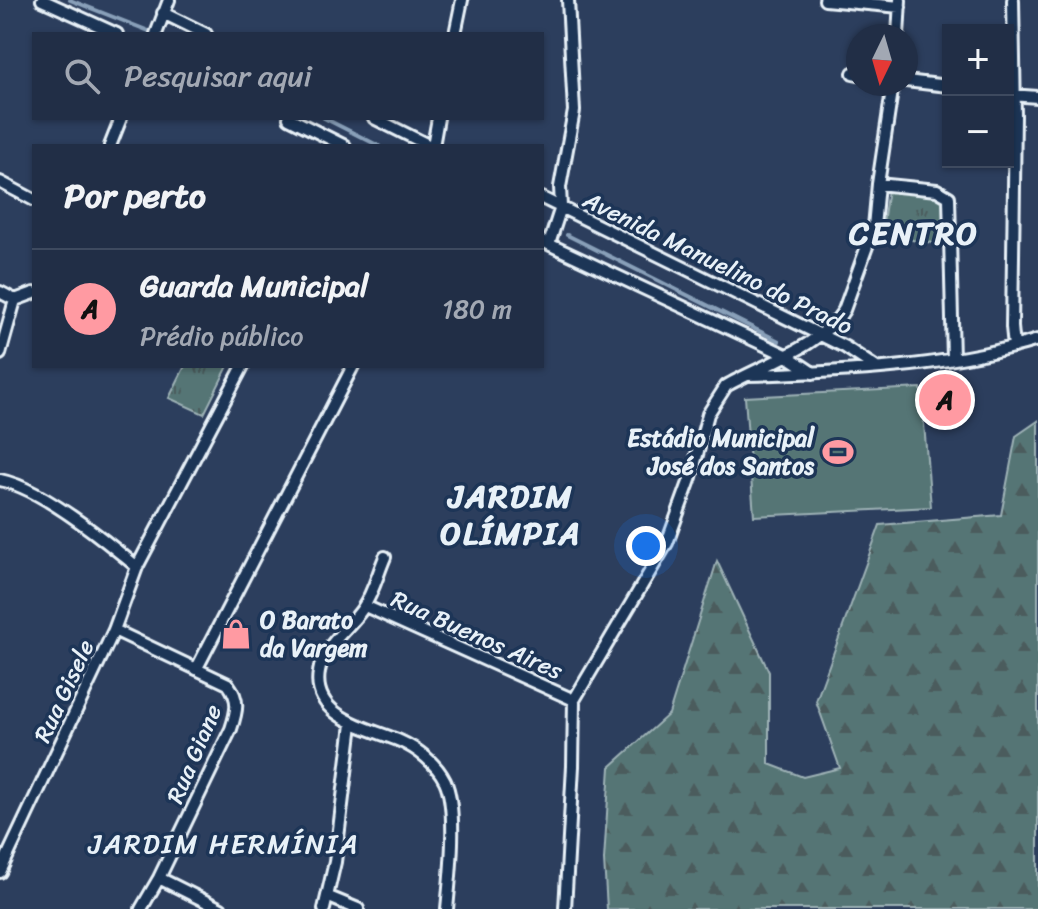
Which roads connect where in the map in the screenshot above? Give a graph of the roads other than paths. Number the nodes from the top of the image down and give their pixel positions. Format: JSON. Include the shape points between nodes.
{"nodes":[{"id":1,"x":42,"y":0,"type":"edge"},
{"id":2,"x":169,"y":0,"type":"edge"},
{"id":3,"x":462,"y":0,"type":"edge"},
{"id":4,"x":568,"y":0,"type":"edge"},
{"id":5,"x":825,"y":0,"type":"edge"},
{"id":6,"x":1013,"y":0,"type":"edge"},
{"id":7,"x":900,"y":4,"type":"edge"},
{"id":8,"x":163,"y":13,"type":"junction"},
{"id":9,"x":899,"y":24,"type":"edge"},
{"id":10,"x":1012,"y":24,"type":"edge"},
{"id":11,"x":113,"y":32,"type":"edge"},
{"id":12,"x":157,"y":32,"type":"edge"},
{"id":13,"x":202,"y":32,"type":"edge"},
{"id":14,"x":455,"y":32,"type":"edge"},
{"id":15,"x":918,"y":82,"type":"edge"},
{"id":16,"x":942,"y":85,"type":"edge"},
{"id":17,"x":1014,"y":95,"type":"edge"},
{"id":18,"x":891,"y":96,"type":"edge"},
{"id":19,"x":1011,"y":96,"type":"edge"},
{"id":20,"x":1038,"y":97,"type":"edge"},
{"id":21,"x":120,"y":120,"type":"edge"},
{"id":22,"x":293,"y":120,"type":"edge"},
{"id":23,"x":378,"y":120,"type":"edge"},
{"id":24,"x":438,"y":120,"type":"edge"},
{"id":25,"x":111,"y":144,"type":"edge"},
{"id":26,"x":341,"y":144,"type":"edge"},
{"id":27,"x":427,"y":144,"type":"edge"},
{"id":28,"x":432,"y":144,"type":"edge"},
{"id":29,"x":0,"y":182,"type":"edge"},
{"id":30,"x":878,"y":184,"type":"junction"},
{"id":31,"x":32,"y":199,"type":"edge"},
{"id":32,"x":544,"y":199,"type":"edge"},
{"id":33,"x":561,"y":207,"type":"junction"},
{"id":34,"x":546,"y":242,"type":"edge"},
{"id":35,"x":0,"y":292,"type":"edge"},
{"id":36,"x":32,"y":294,"type":"edge"},
{"id":37,"x":15,"y":300,"type":"junction"},
{"id":38,"x":819,"y":335,"type":"junction"},
{"id":39,"x":1038,"y":340,"type":"edge"},
{"id":40,"x":1014,"y":347,"type":"junction"},
{"id":41,"x":0,"y":354,"type":"edge"},
{"id":42,"x":786,"y":355,"type":"junction"},
{"id":43,"x":953,"y":359,"type":"junction"},
{"id":44,"x":875,"y":367,"type":"junction"},
{"id":45,"x":242,"y":368,"type":"edge"},
{"id":46,"x":352,"y":368,"type":"edge"},
{"id":47,"x":813,"y":373,"type":"junction"},
{"id":48,"x":744,"y":375,"type":"junction"},
{"id":49,"x":0,"y":480,"type":"edge"},
{"id":50,"x":385,"y":557,"type":"dead end"},
{"id":51,"x":137,"y":567,"type":"junction"},
{"id":52,"x":365,"y":606,"type":"junction"},
{"id":53,"x":114,"y":630,"type":"junction"},
{"id":54,"x":197,"y":668,"type":"junction"},
{"id":55,"x":574,"y":700,"type":"junction"},
{"id":56,"x":352,"y":724,"type":"junction"},
{"id":57,"x":0,"y":872,"type":"edge"},
{"id":58,"x":159,"y":878,"type":"junction"},
{"id":59,"x":329,"y":897,"type":"junction"},
{"id":60,"x":141,"y":909,"type":"edge"},
{"id":61,"x":221,"y":909,"type":"edge"},
{"id":62,"x":324,"y":909,"type":"edge"},
{"id":63,"x":358,"y":909,"type":"edge"},
{"id":64,"x":447,"y":909,"type":"edge"},
{"id":65,"x":565,"y":909,"type":"edge"}],
"edges":[{"from":1,"to":11,"type":"street"},
{"from":2,"to":8,"type":"street"},
{"from":3,"to":14,"type":"street"},
{"from":4,"to":33,"type":"street","via":[[575,92]]},
{"from":5,"to":7,"type":"street"},
{"from":6,"to":10,"type":"street"},
{"from":7,"to":9,"type":"street"},
{"from":8,"to":12,"type":"street"},
{"from":8,"to":13,"type":"street"},
{"from":15,"to":16,"type":"street"},
{"from":17,"to":20,"type":"street"},
{"from":18,"to":30,"type":"street"},
{"from":19,"to":40,"type":"street"},
{"from":21,"to":25,"type":"street"},
{"from":22,"to":26,"type":"street"},
{"from":23,"to":27,"type":"street"},
{"from":24,"to":28,"type":"street"},
{"from":29,"to":31,"type":"street"},
{"from":30,"to":38,"type":"street","via":[[874,227],[857,275],[839,317]]},
{"from":30,"to":43,"type":"street","via":[[937,190],[949,197]]},
{"from":32,"to":33,"type":"street","name":"Avenida Manuelino do Prado"},
{"from":33,"to":34,"type":"street"},
{"from":33,"to":38,"type":"street","name":"Avenida Manuelino do Prado"},
{"from":34,"to":42,"type":"street"},
{"from":35,"to":37,"type":"street"},
{"from":36,"to":37,"type":"street"},
{"from":37,"to":41,"type":"street"},
{"from":38,"to":42,"type":"street"},
{"from":38,"to":44,"type":"street","name":"Avenida Manuelino do Prado"},
{"from":39,"to":40,"type":"street"},
{"from":40,"to":43,"type":"street"},
{"from":42,"to":47,"type":"street"},
{"from":42,"to":48,"type":"street"},
{"from":43,"to":44,"type":"street"},
{"from":44,"to":47,"type":"street"},
{"from":45,"to":51,"type":"street","name":"Rua Gisele"},
{"from":46,"to":54,"type":"street"},
{"from":47,"to":48,"type":"street"},
{"from":48,"to":55,"type":"street","via":[[726,386],[708,414],[667,543]]},
{"from":49,"to":51,"type":"street","via":[[52,505]]},
{"from":50,"to":52,"type":"street"},
{"from":51,"to":53,"type":"street","name":"Rua Gisele"},
{"from":52,"to":55,"type":"street","name":"Rua Buenos Aires"},
{"from":52,"to":56,"type":"street","via":[[327,651],[318,679],[327,704]]},
{"from":53,"to":54,"type":"street","name":"Rua Giane"},
{"from":53,"to":57,"type":"street","name":"Rua Gisele"},
{"from":54,"to":58,"type":"street","name":"Rua Giane","via":[[228,684],[238,706]]},
{"from":55,"to":65,"type":"street"},
{"from":56,"to":59,"type":"street"},
{"from":56,"to":64,"type":"street","via":[[423,755],[446,783],[451,814]]},
{"from":58,"to":60,"type":"street","name":"Rua Giane"},
{"from":58,"to":61,"type":"street"},
{"from":59,"to":62,"type":"street"},
{"from":59,"to":63,"type":"street"}]}
